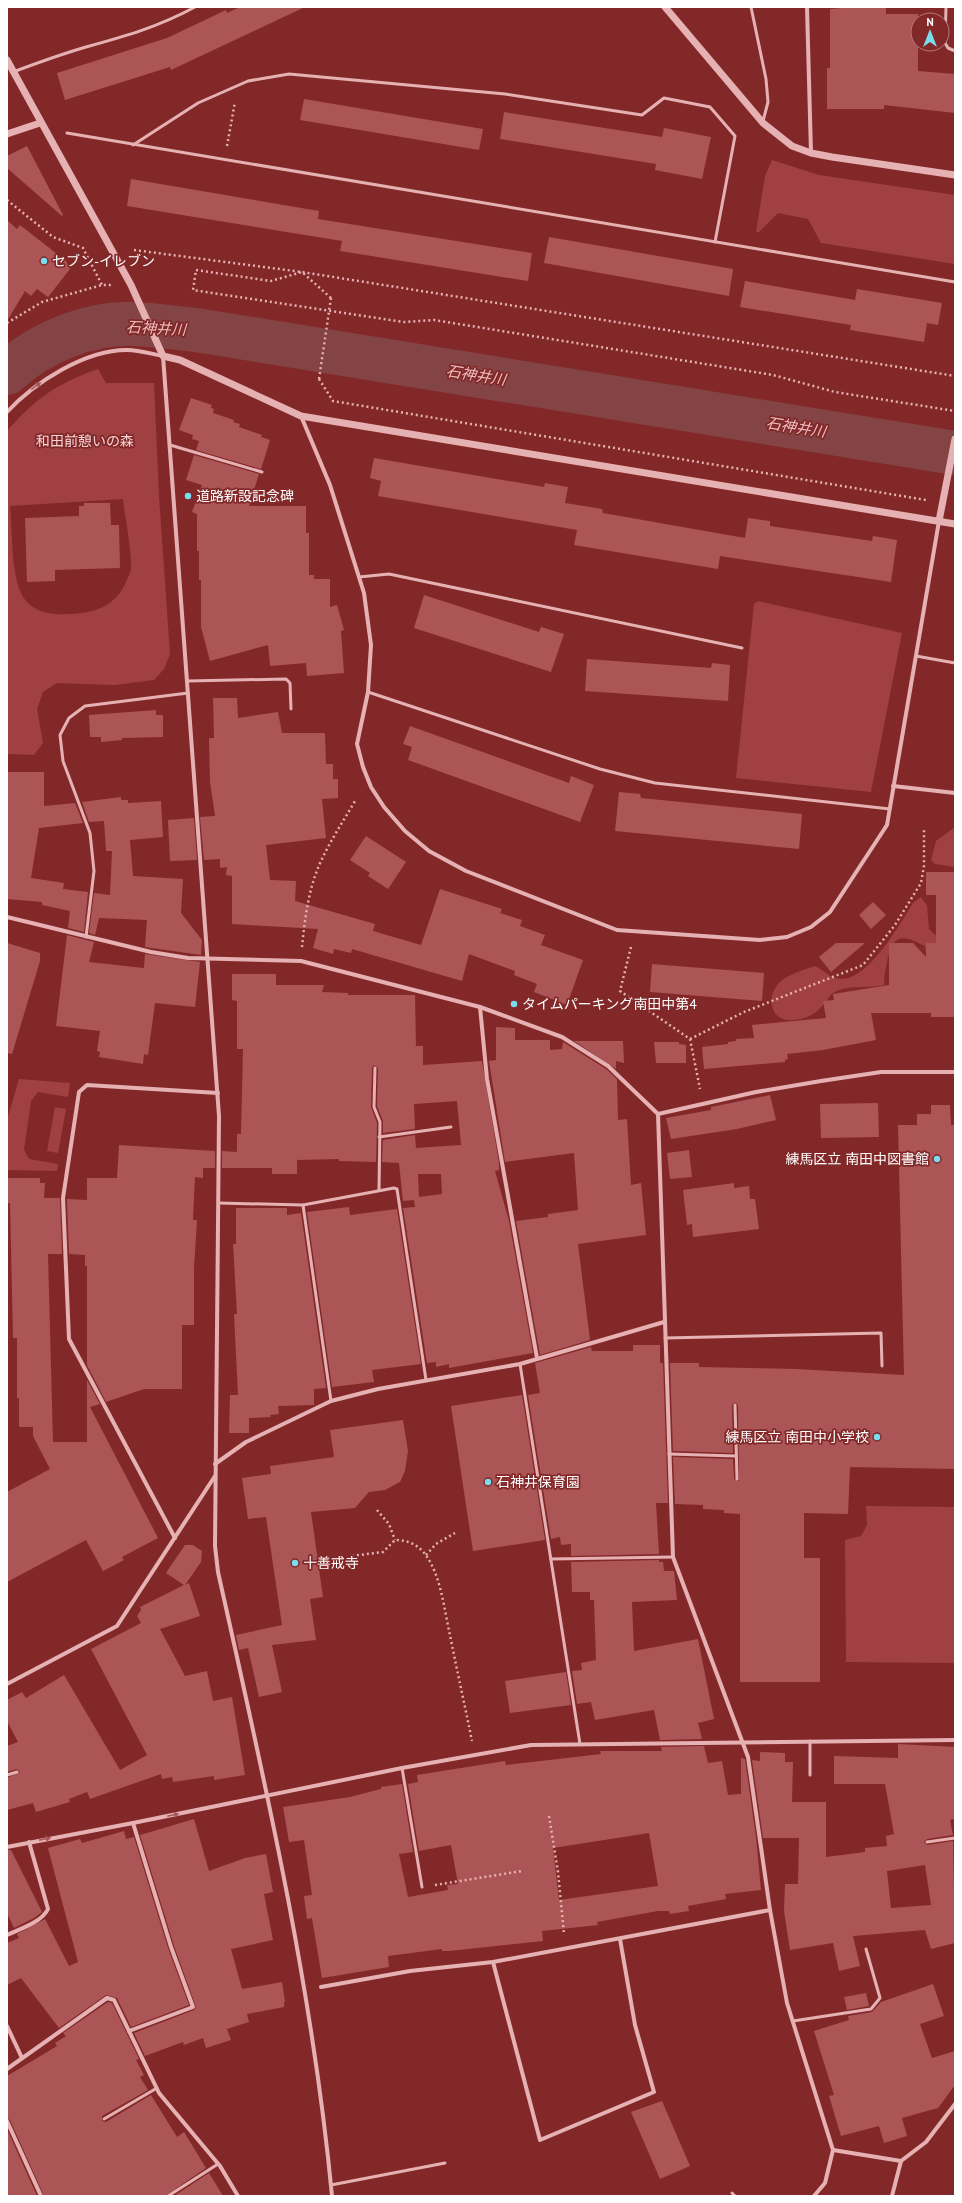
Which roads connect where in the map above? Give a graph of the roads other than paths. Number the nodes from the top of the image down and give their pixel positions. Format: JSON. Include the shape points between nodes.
{"nodes":[{"id":1,"x":195,"y":7,"type":"edge"},
{"id":2,"x":665,"y":7,"type":"edge"},
{"id":3,"x":751,"y":7,"type":"edge"},
{"id":4,"x":807,"y":7,"type":"edge"},
{"id":5,"x":946,"y":7,"type":"edge"},
{"id":6,"x":955,"y":51,"type":"edge"},
{"id":7,"x":7,"y":60,"type":"edge"},
{"id":8,"x":13,"y":72,"type":"junction"},
{"id":9,"x":40,"y":123,"type":"junction"},
{"id":10,"x":763,"y":123,"type":"junction"},
{"id":11,"x":67,"y":133,"type":"dead end"},
{"id":12,"x":7,"y":134,"type":"edge"},
{"id":13,"x":133,"y":145,"type":"junction"},
{"id":14,"x":811,"y":153,"type":"junction"},
{"id":15,"x":955,"y":175,"type":"edge"},
{"id":16,"x":715,"y":242,"type":"junction"},
{"id":17,"x":955,"y":282,"type":"edge"},
{"id":18,"x":163,"y":356,"type":"junction"},
{"id":19,"x":7,"y":412,"type":"edge"},
{"id":20,"x":301,"y":416,"type":"junction"},
{"id":21,"x":955,"y":439,"type":"edge"},
{"id":22,"x":170,"y":445,"type":"junction"},
{"id":23,"x":262,"y":472,"type":"dead end"},
{"id":24,"x":939,"y":521,"type":"junction"},
{"id":25,"x":955,"y":524,"type":"edge"},
{"id":26,"x":359,"y":577,"type":"junction"},
{"id":27,"x":742,"y":648,"type":"dead end"},
{"id":28,"x":916,"y":656,"type":"junction"},
{"id":29,"x":955,"y":663,"type":"edge"},
{"id":30,"x":188,"y":681,"type":"junction"},
{"id":31,"x":368,"y":692,"type":"junction"},
{"id":32,"x":188,"y":693,"type":"junction"},
{"id":33,"x":291,"y":709,"type":"dead end"},
{"id":34,"x":893,"y":786,"type":"junction"},
{"id":35,"x":955,"y":793,"type":"edge"},
{"id":36,"x":890,"y":809,"type":"junction"},
{"id":37,"x":7,"y":917,"type":"edge"},
{"id":38,"x":86,"y":937,"type":"junction"},
{"id":39,"x":207,"y":958,"type":"junction"},
{"id":40,"x":480,"y":1007,"type":"junction"},
{"id":41,"x":375,"y":1068,"type":"dead end"},
{"id":42,"x":955,"y":1072,"type":"edge"},
{"id":43,"x":218,"y":1093,"type":"junction"},
{"id":44,"x":658,"y":1114,"type":"junction"},
{"id":45,"x":451,"y":1127,"type":"dead end"},
{"id":46,"x":380,"y":1137,"type":"junction"},
{"id":47,"x":379,"y":1190,"type":"junction"},
{"id":48,"x":219,"y":1203,"type":"junction"},
{"id":49,"x":303,"y":1205,"type":"junction"},
{"id":50,"x":664,"y":1322,"type":"junction"},
{"id":51,"x":664,"y":1338,"type":"junction"},
{"id":52,"x":537,"y":1358,"type":"junction"},
{"id":53,"x":520,"y":1364,"type":"junction"},
{"id":54,"x":882,"y":1366,"type":"dead end"},
{"id":55,"x":426,"y":1380,"type":"junction"},
{"id":56,"x":331,"y":1401,"type":"junction"},
{"id":57,"x":736,"y":1405,"type":"dead end"},
{"id":58,"x":669,"y":1454,"type":"junction"},
{"id":59,"x":736,"y":1456,"type":"junction"},
{"id":60,"x":215,"y":1464,"type":"junction"},
{"id":61,"x":215,"y":1476,"type":"junction"},
{"id":62,"x":737,"y":1479,"type":"dead end"},
{"id":63,"x":175,"y":1538,"type":"junction"},
{"id":64,"x":673,"y":1557,"type":"junction"},
{"id":65,"x":552,"y":1559,"type":"junction"},
{"id":66,"x":7,"y":1684,"type":"edge"},
{"id":67,"x":955,"y":1740,"type":"edge"},
{"id":68,"x":741,"y":1741,"type":"junction"},
{"id":69,"x":810,"y":1741,"type":"junction"},
{"id":70,"x":580,"y":1744,"type":"junction"},
{"id":71,"x":402,"y":1768,"type":"junction"},
{"id":72,"x":17,"y":1772,"type":"dead end"},
{"id":73,"x":7,"y":1775,"type":"edge"},
{"id":74,"x":810,"y":1775,"type":"dead end"},
{"id":75,"x":267,"y":1795,"type":"junction"},
{"id":76,"x":133,"y":1823,"type":"junction"},
{"id":77,"x":955,"y":1838,"type":"edge"},
{"id":78,"x":30,"y":1842,"type":"junction"},
{"id":79,"x":927,"y":1842,"type":"dead end"},
{"id":80,"x":7,"y":1847,"type":"edge"},
{"id":81,"x":422,"y":1887,"type":"road end"},
{"id":82,"x":770,"y":1910,"type":"junction"},
{"id":83,"x":7,"y":1935,"type":"edge"},
{"id":84,"x":620,"y":1939,"type":"junction"},
{"id":85,"x":866,"y":1949,"type":"dead end"},
{"id":86,"x":494,"y":1962,"type":"junction"},
{"id":87,"x":321,"y":1987,"type":"dead end"},
{"id":88,"x":794,"y":2021,"type":"junction"},
{"id":89,"x":7,"y":2026,"type":"edge"},
{"id":90,"x":129,"y":2032,"type":"junction"},
{"id":91,"x":22,"y":2058,"type":"junction"},
{"id":92,"x":7,"y":2069,"type":"edge"},
{"id":93,"x":157,"y":2088,"type":"junction"},
{"id":94,"x":955,"y":2104,"type":"edge"},
{"id":95,"x":104,"y":2119,"type":"dead end"},
{"id":96,"x":7,"y":2121,"type":"edge"},
{"id":97,"x":833,"y":2150,"type":"junction"},
{"id":98,"x":900,"y":2161,"type":"junction"},
{"id":99,"x":445,"y":2163,"type":"dead end"},
{"id":100,"x":218,"y":2164,"type":"junction"},
{"id":101,"x":331,"y":2185,"type":"junction"},
{"id":102,"x":41,"y":2196,"type":"edge"},
{"id":103,"x":168,"y":2196,"type":"edge"},
{"id":104,"x":238,"y":2196,"type":"edge"},
{"id":105,"x":332,"y":2196,"type":"edge"},
{"id":106,"x":814,"y":2196,"type":"edge"},
{"id":107,"x":892,"y":2196,"type":"edge"}],
"edges":[{"from":1,"to":8,"type":"lane","via":[[173,19],[132,35]]},
{"from":2,"to":10,"type":"street"},
{"from":3,"to":10,"type":"lane","via":[[768,102]]},
{"from":4,"to":14,"type":"street"},
{"from":5,"to":6,"type":"lane","via":[[945,44]]},
{"from":7,"to":8,"type":"street"},
{"from":8,"to":9,"type":"street"},
{"from":9,"to":12,"type":"street"},
{"from":9,"to":18,"type":"street","via":[[130,285]]},
{"from":10,"to":14,"type":"street","via":[[792,146]]},
{"from":11,"to":13,"type":"lane"},
{"from":13,"to":16,"type":"lane"},
{"from":13,"to":16,"type":"lane","via":[[198,103],[248,81],[289,74],[505,94],[642,115],[664,98],[710,107],[735,136]]},
{"from":14,"to":15,"type":"street"},
{"from":16,"to":17,"type":"lane"},
{"from":19,"to":18,"type":"street","one_way":true,"via":[[19,398],[40,383],[84,360],[105,353],[127,350]]},
{"from":18,"to":20,"type":"street","via":[[180,360]]},
{"from":18,"to":22,"type":"street"},
{"from":20,"to":24,"type":"street"},
{"from":20,"to":26,"type":"street","via":[[330,485]]},
{"from":21,"to":24,"type":"street"},
{"from":22,"to":23,"type":"lane"},
{"from":22,"to":30,"type":"street"},
{"from":24,"to":25,"type":"street"},
{"from":24,"to":28,"type":"street"},
{"from":26,"to":27,"type":"lane","via":[[389,574]]},
{"from":26,"to":31,"type":"street","via":[[364,593],[371,645]]},
{"from":28,"to":29,"type":"lane"},
{"from":28,"to":34,"type":"street"},
{"from":30,"to":32,"type":"street"},
{"from":30,"to":33,"type":"lane","via":[[286,679],[290,683]]},
{"from":31,"to":36,"type":"lane","via":[[600,769],[655,783]]},
{"from":31,"to":36,"type":"street","via":[[357,744],[363,767],[371,787],[384,807],[405,831],[429,851],[466,871],[617,930],[760,940],[787,937],[811,927],[830,912],[887,825]]},
{"from":32,"to":38,"type":"lane","via":[[85,706],[69,718],[60,735],[63,761],[90,833],[94,871]]},
{"from":32,"to":39,"type":"street"},
{"from":34,"to":35,"type":"street"},
{"from":34,"to":36,"type":"street"},
{"from":37,"to":38,"type":"street"},
{"from":38,"to":39,"type":"street","via":[[151,952],[188,958]]},
{"from":39,"to":40,"type":"street","via":[[301,961]]},
{"from":39,"to":43,"type":"street"},
{"from":40,"to":44,"type":"street","via":[[562,1037],[608,1066]]},
{"from":40,"to":52,"type":"street","via":[[487,1079]]},
{"from":41,"to":46,"type":"lane","via":[[374,1107],[380,1122]]},
{"from":42,"to":44,"type":"street","via":[[881,1072],[756,1092]]},
{"from":43,"to":48,"type":"street"},
{"from":43,"to":63,"type":"street","via":[[88,1086],[82,1088],[79,1092],[63,1198],[69,1339]]},
{"from":44,"to":50,"type":"street"},
{"from":45,"to":46,"type":"lane"},
{"from":46,"to":47,"type":"lane"},
{"from":47,"to":49,"type":"lane"},
{"from":47,"to":55,"type":"lane","via":[[394,1188],[398,1191]]},
{"from":48,"to":49,"type":"lane"},
{"from":48,"to":60,"type":"street"},
{"from":49,"to":56,"type":"lane"},
{"from":50,"to":51,"type":"street"},
{"from":50,"to":52,"type":"street"},
{"from":51,"to":54,"type":"lane","via":[[881,1334]]},
{"from":51,"to":58,"type":"street"},
{"from":52,"to":53,"type":"street"},
{"from":53,"to":55,"type":"street"},
{"from":53,"to":65,"type":"lane"},
{"from":55,"to":56,"type":"street"},
{"from":56,"to":60,"type":"street","via":[[246,1442]]},
{"from":57,"to":59,"type":"lane"},
{"from":58,"to":59,"type":"lane"},
{"from":58,"to":64,"type":"street"},
{"from":59,"to":62,"type":"lane"},
{"from":60,"to":61,"type":"street"},
{"from":61,"to":63,"type":"street"},
{"from":61,"to":75,"type":"street","via":[[215,1546],[218,1572]]},
{"from":63,"to":66,"type":"street","via":[[117,1626]]},
{"from":64,"to":65,"type":"lane"},
{"from":64,"to":68,"type":"street"},
{"from":65,"to":70,"type":"lane"},
{"from":67,"to":69,"type":"street"},
{"from":68,"to":69,"type":"street"},
{"from":68,"to":70,"type":"street"},
{"from":68,"to":82,"type":"street","via":[[748,1757]]},
{"from":69,"to":74,"type":"lane"},
{"from":70,"to":71,"type":"street","via":[[531,1745]]},
{"from":71,"to":75,"type":"street"},
{"from":71,"to":81,"type":"lane"},
{"from":72,"to":73,"type":"lane"},
{"from":76,"to":75,"type":"street","one_way":true},
{"from":75,"to":101,"type":"street","via":[[305,1990],[326,2130]]},
{"from":78,"to":76,"type":"street","one_way":true},
{"from":76,"to":90,"type":"street","via":[[192,2007]]},
{"from":77,"to":79,"type":"lane"},
{"from":78,"to":80,"type":"street"},
{"from":78,"to":83,"type":"street","via":[[48,1909],[36,1920]]},
{"from":82,"to":84,"type":"street"},
{"from":82,"to":88,"type":"street","via":[[788,2003]]},
{"from":84,"to":86,"type":"street"},
{"from":84,"to":86,"type":"street","via":[[635,2025],[654,2092],[540,2140]]},
{"from":85,"to":88,"type":"lane","via":[[880,1998],[871,2009]]},
{"from":86,"to":87,"type":"street","via":[[410,1971]]},
{"from":88,"to":97,"type":"street"},
{"from":89,"to":91,"type":"street"},
{"from":90,"to":91,"type":"street","via":[[114,2000],[107,1998]]},
{"from":90,"to":93,"type":"street"},
{"from":91,"to":92,"type":"street"},
{"from":93,"to":95,"type":"lane"},
{"from":93,"to":100,"type":"street"},
{"from":94,"to":98,"type":"street","via":[[926,2142]]},
{"from":96,"to":102,"type":"street"},
{"from":97,"to":98,"type":"street"},
{"from":97,"to":106,"type":"street","via":[[825,2183]]},
{"from":98,"to":107,"type":"street"},
{"from":99,"to":101,"type":"lane"},
{"from":100,"to":103,"type":"lane"},
{"from":100,"to":104,"type":"street"},
{"from":101,"to":105,"type":"street"}]}
